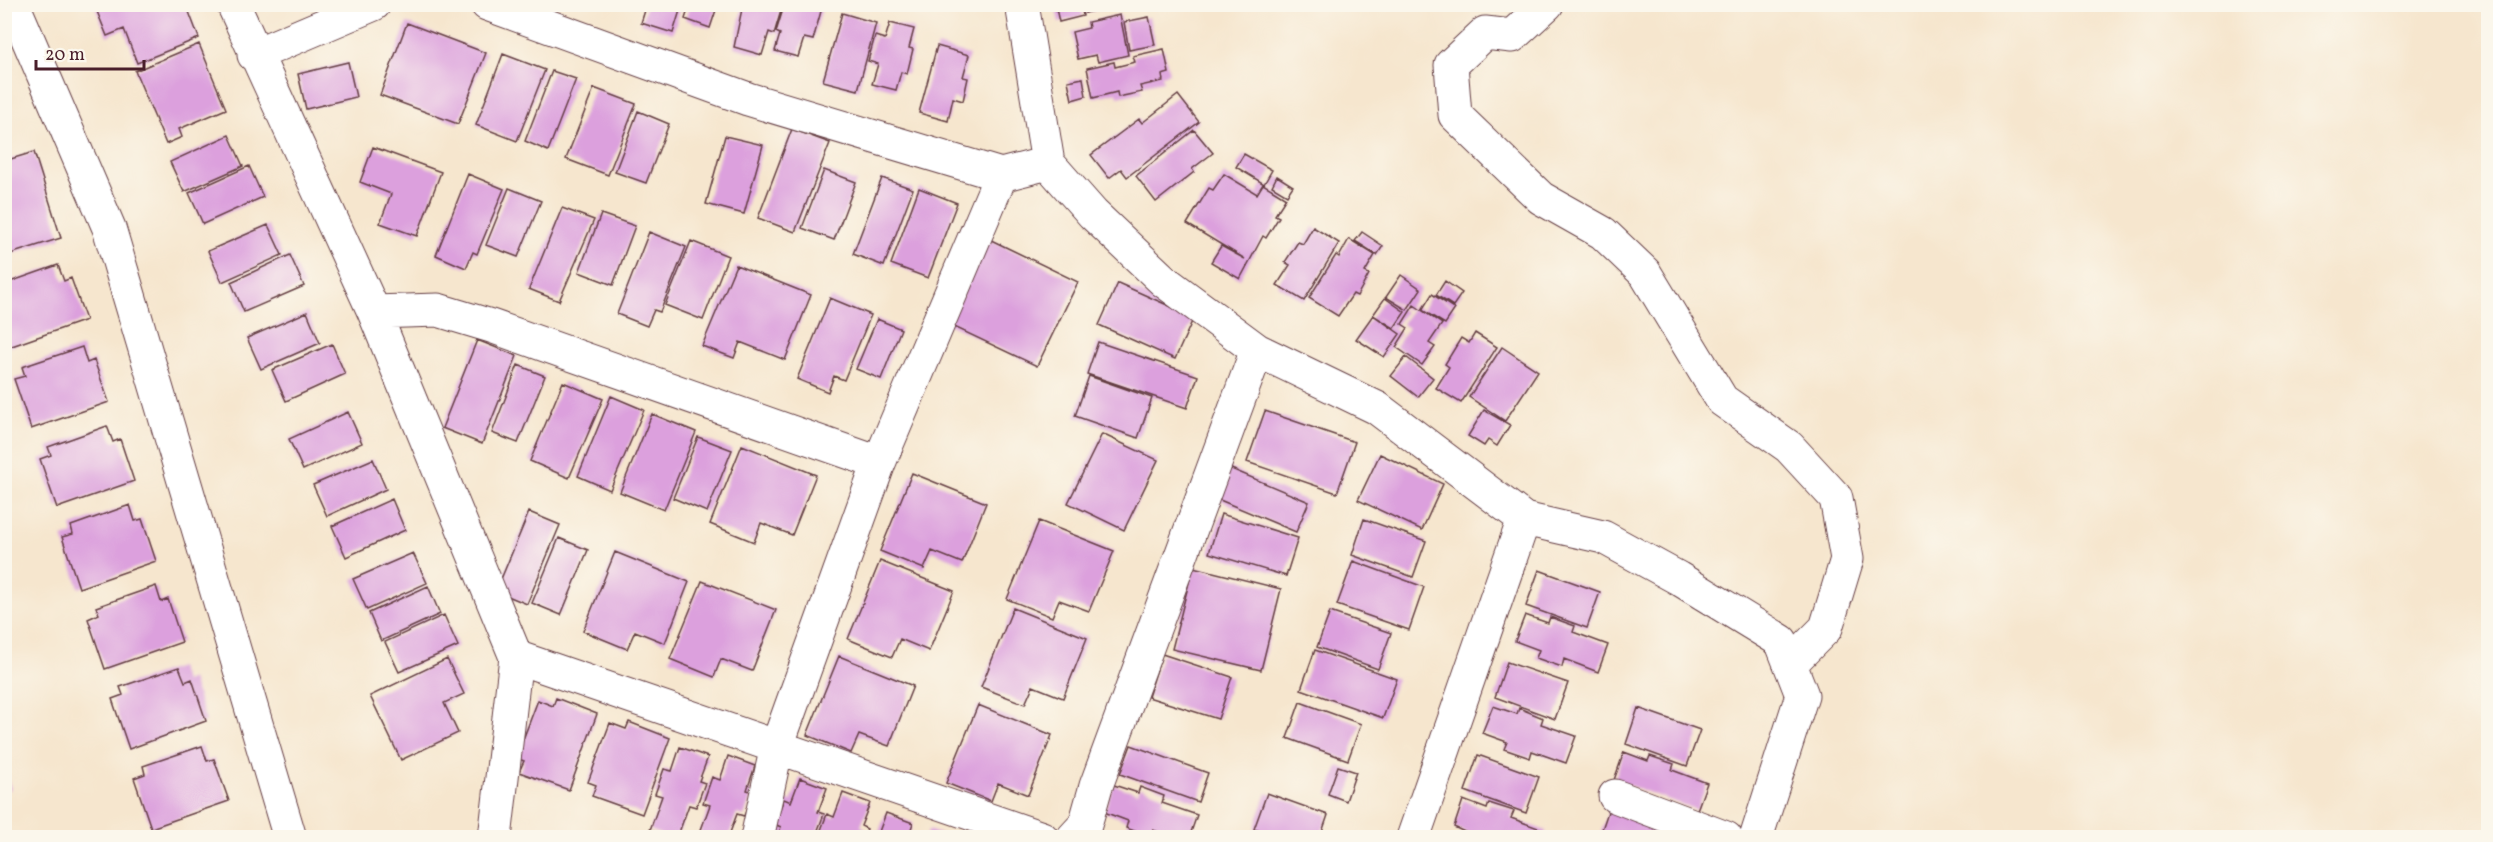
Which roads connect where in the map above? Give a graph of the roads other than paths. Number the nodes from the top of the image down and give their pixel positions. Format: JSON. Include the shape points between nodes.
{"nodes":[{"id":1,"x":13,"y":4,"type":"edge"},
{"id":2,"x":233,"y":4,"type":"edge"},
{"id":3,"x":374,"y":4,"type":"edge"},
{"id":4,"x":487,"y":4,"type":"edge"},
{"id":5,"x":1022,"y":4,"type":"edge"},
{"id":6,"x":1547,"y":4,"type":"edge"},
{"id":7,"x":254,"y":55,"type":"junction"},
{"id":8,"x":1048,"y":163,"type":"junction"},
{"id":9,"x":1001,"y":175,"type":"junction"},
{"id":10,"x":374,"y":312,"type":"junction"},
{"id":11,"x":1257,"y":350,"type":"junction"},
{"id":12,"x":879,"y":463,"type":"junction"},
{"id":13,"x":1524,"y":519,"type":"junction"},
{"id":14,"x":516,"y":657,"type":"junction"},
{"id":15,"x":1790,"y":664,"type":"junction"},
{"id":16,"x":777,"y":746,"type":"junction"},
{"id":17,"x":1615,"y":796,"type":"dead end"},
{"id":18,"x":489,"y":836,"type":"edge"},
{"id":19,"x":290,"y":837,"type":"edge"},
{"id":20,"x":757,"y":837,"type":"edge"},
{"id":21,"x":1042,"y":837,"type":"edge"},
{"id":22,"x":1074,"y":837,"type":"edge"},
{"id":23,"x":1413,"y":837,"type":"edge"},
{"id":24,"x":1726,"y":837,"type":"edge"},
{"id":25,"x":1756,"y":837,"type":"edge"}],
"edges":[{"from":1,"to":19,"type":"street","via":[[109,228]]},
{"from":2,"to":7,"type":"street"},
{"from":3,"to":7,"type":"street"},
{"from":4,"to":9,"type":"street","via":[[748,99]]},
{"from":5,"to":8,"type":"street"},
{"from":6,"to":15,"type":"street","via":[[1512,36],[1485,33],[1451,65],[1455,115],[1541,198],[1603,233],[1645,273],[1722,400],[1789,447],[1836,498],[1847,559],[1826,628]]},
{"from":7,"to":10,"type":"street"},
{"from":8,"to":9,"type":"street"},
{"from":8,"to":11,"type":"street","via":[[1093,214],[1164,281]]},
{"from":9,"to":12,"type":"street"},
{"from":10,"to":12,"type":"street","via":[[438,310]]},
{"from":10,"to":14,"type":"street"},
{"from":11,"to":13,"type":"street","via":[[1377,408]]},
{"from":11,"to":22,"type":"street","via":[[1084,825]]},
{"from":12,"to":16,"type":"street"},
{"from":13,"to":15,"type":"street","via":[[1603,537],[1781,641]]},
{"from":13,"to":23,"type":"street"},
{"from":14,"to":16,"type":"street"},
{"from":14,"to":18,"type":"street"},
{"from":15,"to":25,"type":"street","via":[[1802,695]]},
{"from":16,"to":20,"type":"street"},
{"from":16,"to":21,"type":"street"},
{"from":17,"to":24,"type":"street"}]}
